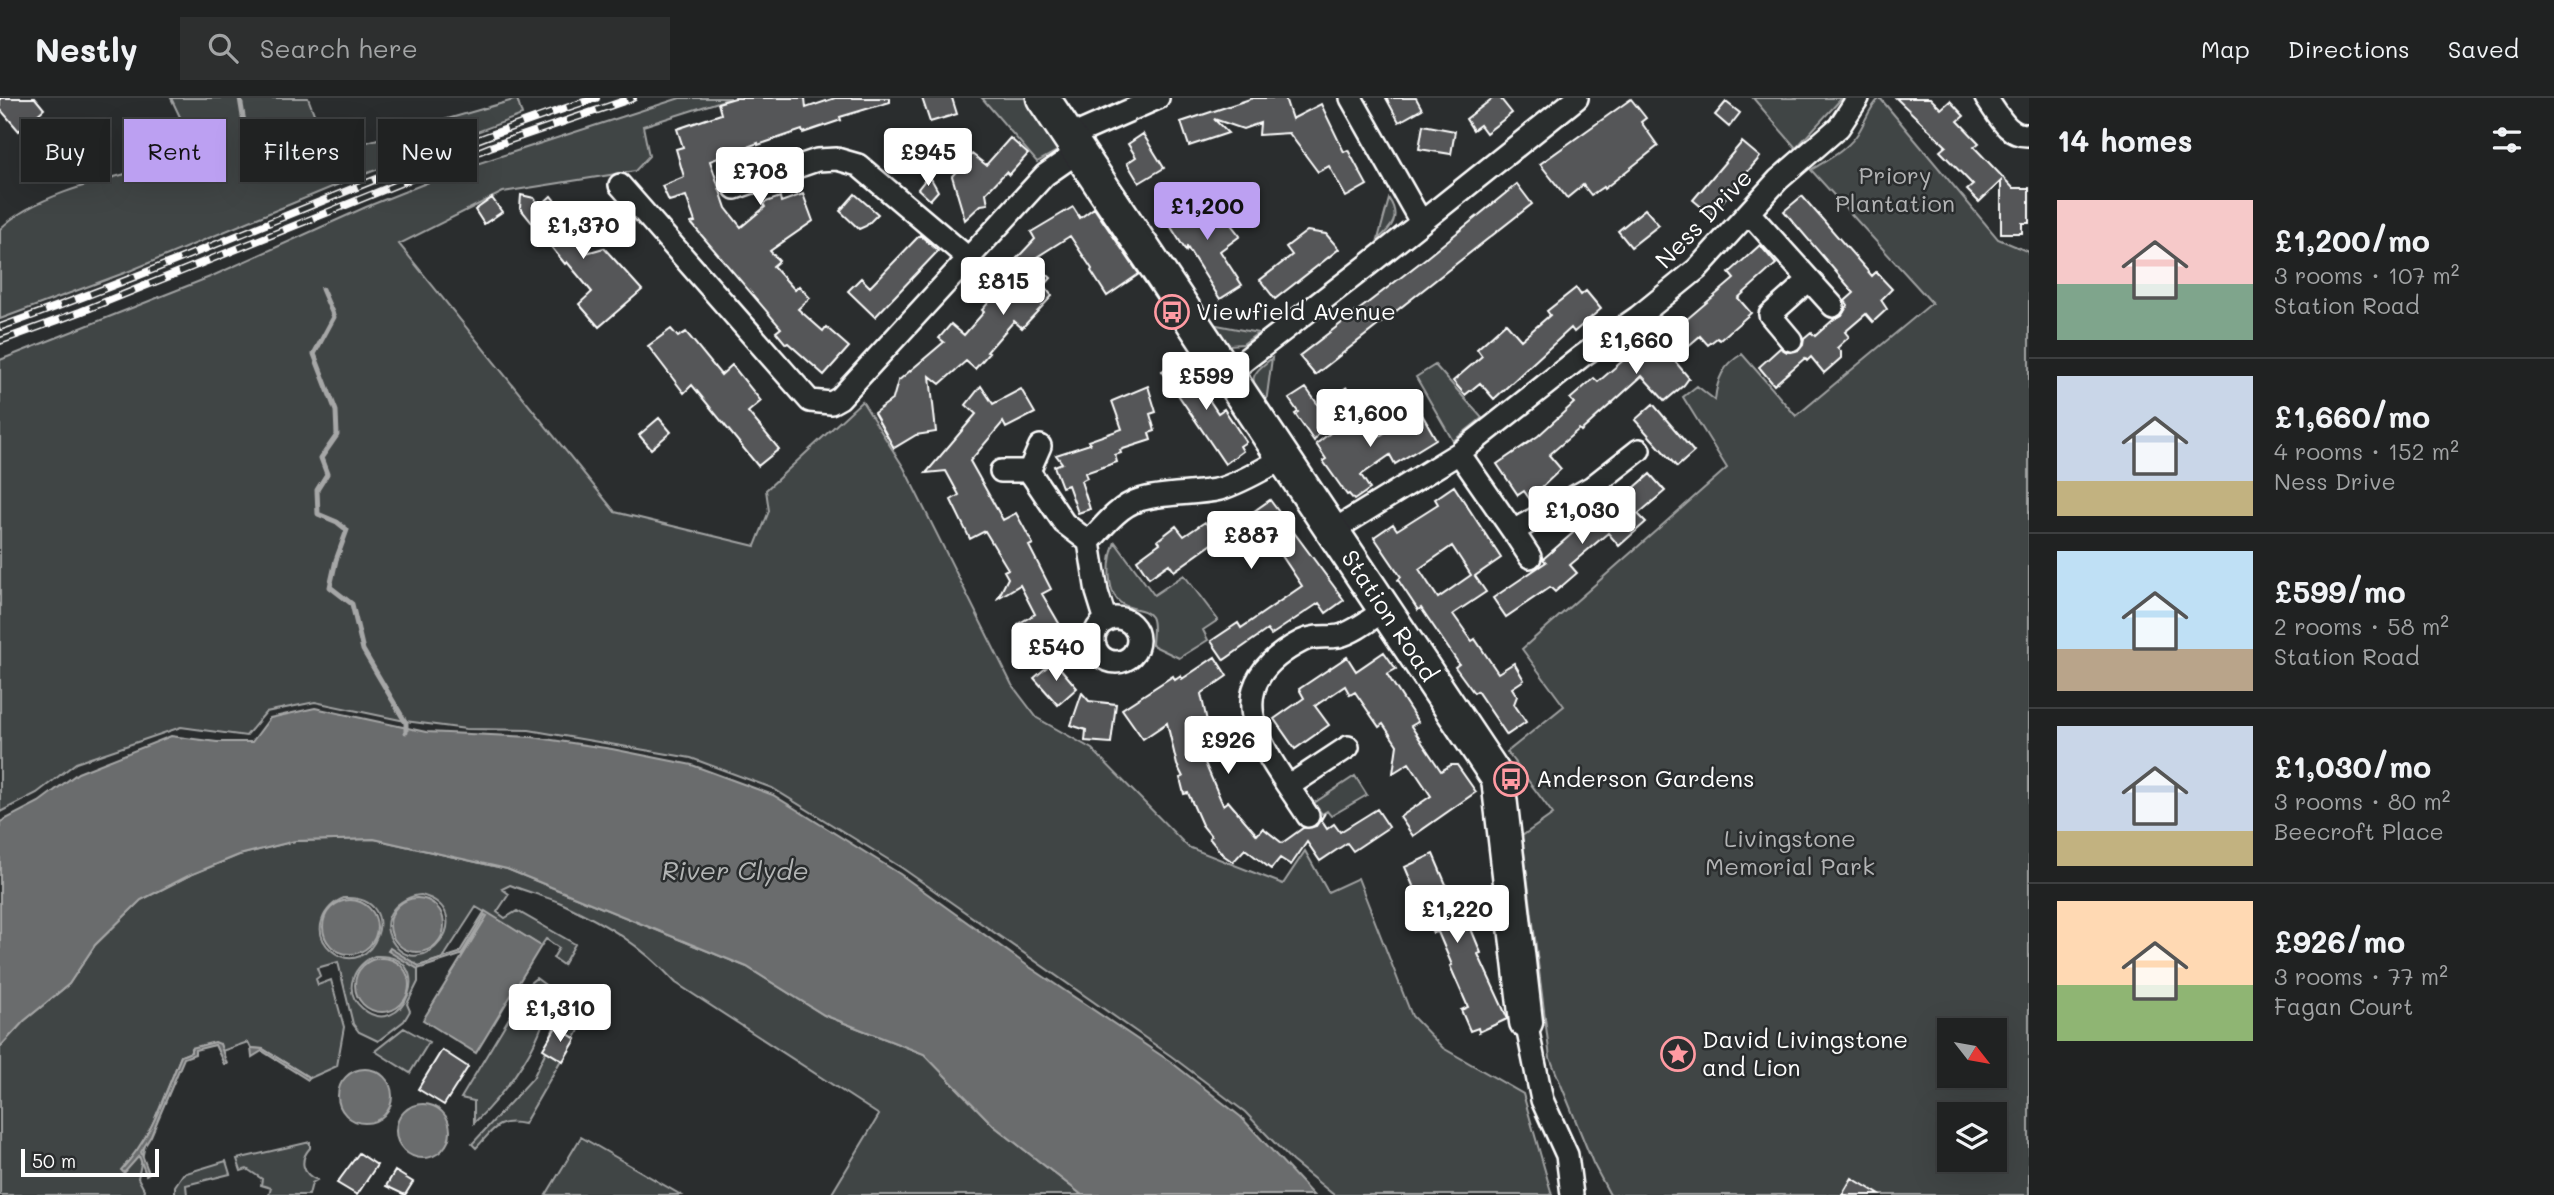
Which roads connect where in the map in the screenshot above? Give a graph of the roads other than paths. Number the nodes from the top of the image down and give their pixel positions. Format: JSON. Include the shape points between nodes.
{"nodes":[{"id":1,"x":1043,"y":98,"type":"edge"},
{"id":2,"x":1158,"y":98,"type":"edge"},
{"id":3,"x":1351,"y":98,"type":"edge"},
{"id":4,"x":1577,"y":98,"type":"edge"},
{"id":5,"x":1858,"y":98,"type":"edge"},
{"id":6,"x":1986,"y":98,"type":"edge"},
{"id":7,"x":2029,"y":135,"type":"edge"},
{"id":8,"x":1074,"y":145,"type":"junction"},
{"id":9,"x":620,"y":185,"type":"dead end"},
{"id":10,"x":735,"y":188,"type":"dead end"},
{"id":11,"x":1749,"y":213,"type":"junction"},
{"id":12,"x":1421,"y":222,"type":"junction"},
{"id":13,"x":968,"y":258,"type":"junction"},
{"id":14,"x":1809,"y":280,"type":"junction"},
{"id":15,"x":1833,"y":306,"type":"dead end"},
{"id":16,"x":1791,"y":340,"type":"dead end"},
{"id":17,"x":1227,"y":374,"type":"junction"},
{"id":18,"x":1040,"y":446,"type":"dead end"},
{"id":19,"x":1639,"y":450,"type":"dead end"},
{"id":20,"x":1459,"y":453,"type":"junction"},
{"id":21,"x":1284,"y":458,"type":"junction"},
{"id":22,"x":1001,"y":471,"type":"dead end"},
{"id":23,"x":1029,"y":471,"type":"junction"},
{"id":24,"x":1334,"y":530,"type":"junction"},
{"id":25,"x":1513,"y":531,"type":"junction"},
{"id":26,"x":1089,"y":542,"type":"junction"},
{"id":27,"x":1530,"y":557,"type":"dead end"},
{"id":28,"x":1386,"y":609,"type":"junction"},
{"id":29,"x":1107,"y":621,"type":"dead end"},
{"id":30,"x":1348,"y":747,"type":"dead end"},
{"id":31,"x":1289,"y":786,"type":"junction"},
{"id":32,"x":1308,"y":816,"type":"dead end"},
{"id":33,"x":1526,"y":1022,"type":"joint"},
{"id":34,"x":1572,"y":1195,"type":"edge"}],
"edges":[{"from":1,"to":8,"type":"street","name":"Station Road"},
{"from":2,"to":8,"type":"street"},
{"from":3,"to":12,"type":"street"},
{"from":4,"to":12,"type":"street"},
{"from":5,"to":11,"type":"street","name":"Ness Drive","via":[[1839,127],[1778,180]]},
{"from":6,"to":7,"type":"street","via":[[2008,128],[2018,136]]},
{"from":8,"to":13,"type":"street"},
{"from":8,"to":17,"type":"street","name":"Station Road"},
{"from":9,"to":13,"type":"street","via":[[810,401],[831,403],[840,398]]},
{"from":10,"to":13,"type":"street","via":[[817,160],[858,165]]},
{"from":11,"to":14,"type":"street"},
{"from":11,"to":20,"type":"street","name":"Ness Drive","via":[[1698,269]]},
{"from":12,"to":17,"type":"street"},
{"from":14,"to":15,"type":"street"},
{"from":14,"to":16,"type":"street","via":[[1770,316]]},
{"from":17,"to":21,"type":"street","name":"Station Road"},
{"from":18,"to":23,"type":"street"},
{"from":19,"to":25,"type":"street","via":[[1592,487]]},
{"from":20,"to":24,"type":"street","name":"Ness Drive"},
{"from":20,"to":25,"type":"street"},
{"from":21,"to":24,"type":"street","name":"Station Road"},
{"from":21,"to":26,"type":"street","via":[[1219,489],[1138,500]]},
{"from":22,"to":23,"type":"street"},
{"from":23,"to":26,"type":"street","via":[[1064,523]]},
{"from":24,"to":28,"type":"street","name":"Station Road"},
{"from":25,"to":27,"type":"street"},
{"from":26,"to":29,"type":"street"},
{"from":28,"to":31,"type":"street","via":[[1340,635],[1303,640],[1261,676],[1254,692],[1254,727]]},
{"from":28,"to":33,"type":"street","name":"Station Road","via":[[1498,779]]},
{"from":30,"to":31,"type":"street"},
{"from":31,"to":32,"type":"street"},
{"from":33,"to":34,"type":"street","name":"Station Road","via":[[1542,1100],[1567,1155]]}]}
